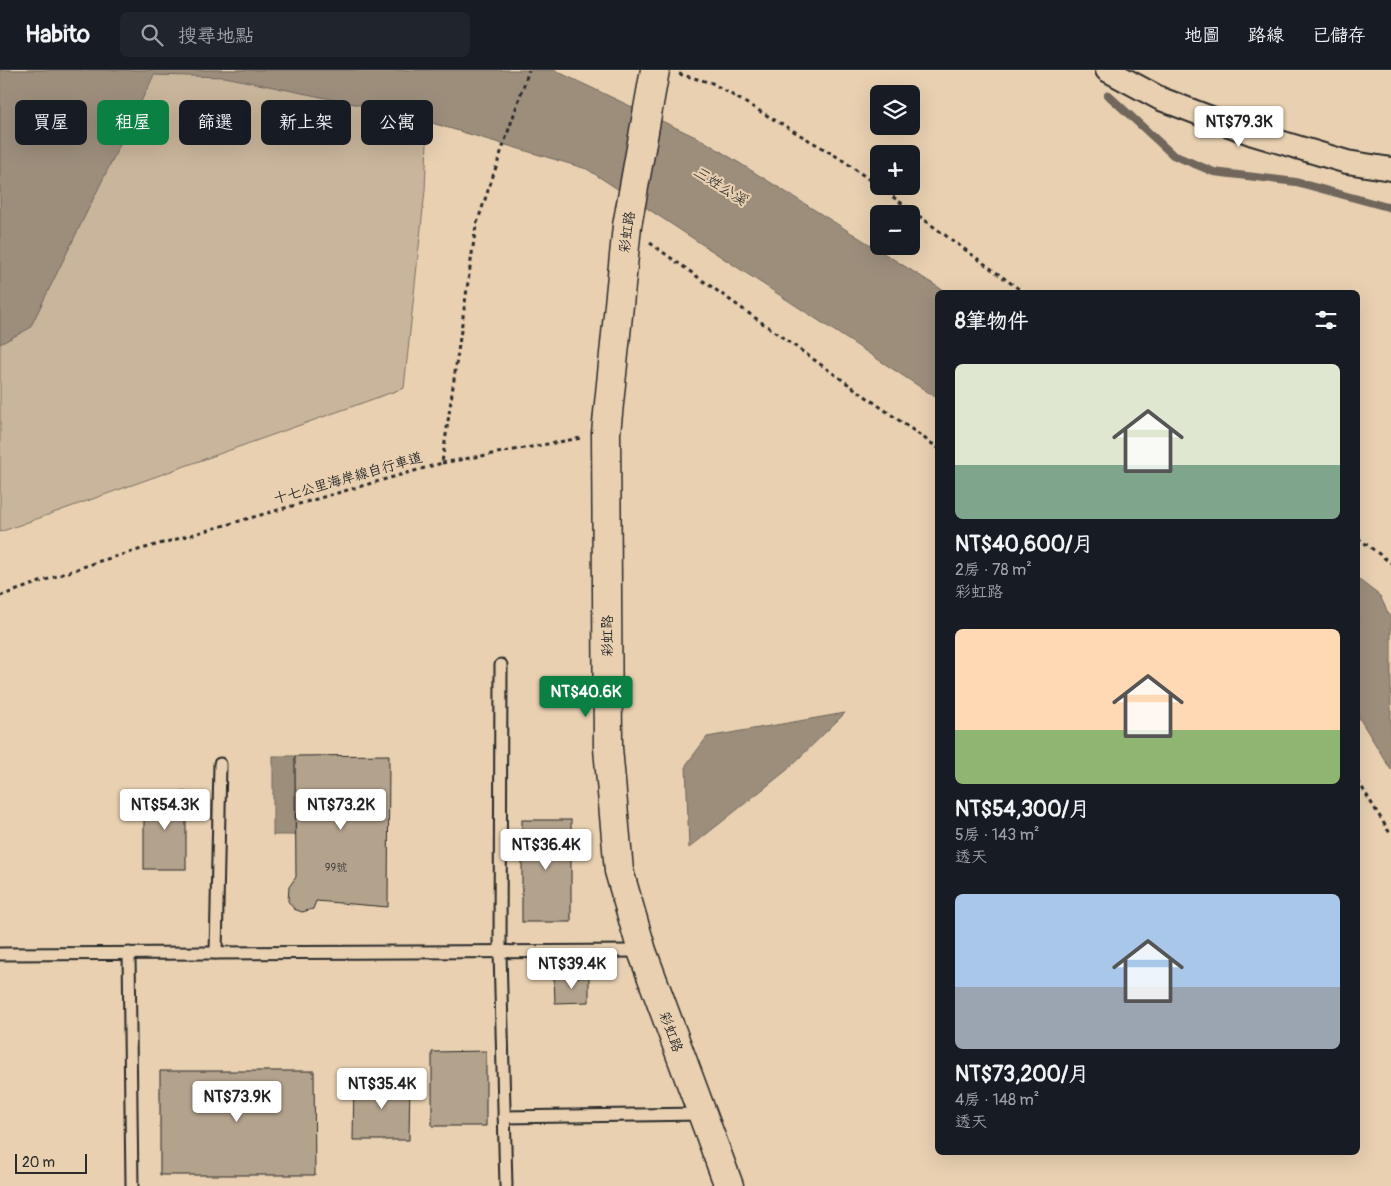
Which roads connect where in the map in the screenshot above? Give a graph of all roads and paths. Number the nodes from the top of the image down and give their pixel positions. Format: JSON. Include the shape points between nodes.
{"nodes":[{"id":1,"x":530,"y":70,"type":"edge"},
{"id":2,"x":1107,"y":70,"type":"edge"},
{"id":3,"x":665,"y":71,"type":"edge"},
{"id":4,"x":1391,"y":169,"type":"edge"},
{"id":5,"x":627,"y":226,"type":"junction"},
{"id":6,"x":1020,"y":290,"type":"edge"},
{"id":7,"x":606,"y":433,"type":"junction"},
{"id":8,"x":935,"y":446,"type":"edge"},
{"id":9,"x":442,"y":463,"type":"junction"},
{"id":10,"x":1360,"y":540,"type":"edge"},
{"id":11,"x":1391,"y":563,"type":"edge"},
{"id":12,"x":0,"y":596,"type":"edge"},
{"id":13,"x":501,"y":665,"type":"dead end"},
{"id":14,"x":220,"y":764,"type":"dead end"},
{"id":15,"x":1360,"y":784,"type":"edge"},
{"id":16,"x":1391,"y":835,"type":"edge"},
{"id":17,"x":642,"y":951,"type":"junction"},
{"id":18,"x":500,"y":952,"type":"junction"},
{"id":19,"x":129,"y":953,"type":"junction"},
{"id":20,"x":216,"y":953,"type":"junction"},
{"id":21,"x":0,"y":954,"type":"edge"},
{"id":22,"x":701,"y":1114,"type":"junction"},
{"id":23,"x":504,"y":1117,"type":"junction"},
{"id":24,"x":132,"y":1186,"type":"edge"},
{"id":25,"x":506,"y":1186,"type":"edge"},
{"id":26,"x":729,"y":1186,"type":"edge"}],
"edges":[{"from":1,"to":9,"type":"path","name":"十七公里海岸線自行車道","via":[[476,226]]},
{"from":2,"to":4,"type":"street","via":[[1161,99],[1253,134],[1348,162]]},
{"from":3,"to":5,"type":"street","name":"彩虹路"},
{"from":3,"to":6,"type":"path","via":[[712,83],[841,159]]},
{"from":5,"to":7,"type":"street","name":"彩虹路"},
{"from":5,"to":8,"type":"path"},
{"from":7,"to":9,"type":"path"},
{"from":7,"to":17,"type":"street","name":"彩虹路","via":[[608,748],[619,871]]},
{"from":9,"to":12,"type":"path","name":"十七公里海岸線自行車道","via":[[100,561]]},
{"from":10,"to":11,"type":"path"},
{"from":13,"to":18,"type":"lane"},
{"from":14,"to":20,"type":"lane"},
{"from":15,"to":16,"type":"path"},
{"from":17,"to":18,"type":"lane"},
{"from":17,"to":22,"type":"street","name":"彩虹路"},
{"from":18,"to":20,"type":"lane"},
{"from":18,"to":23,"type":"lane"},
{"from":19,"to":20,"type":"lane"},
{"from":19,"to":21,"type":"lane"},
{"from":19,"to":24,"type":"lane"},
{"from":22,"to":23,"type":"lane"},
{"from":22,"to":26,"type":"street","name":"彩虹路"},
{"from":23,"to":25,"type":"lane"}]}
